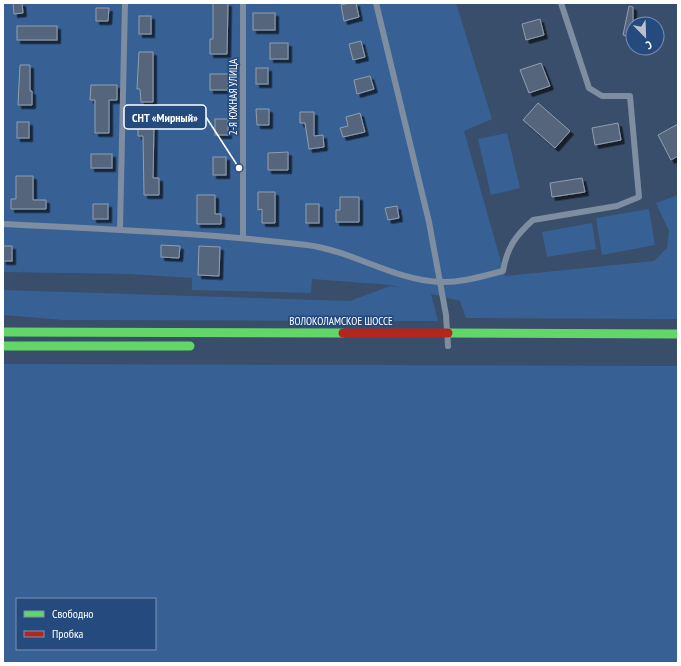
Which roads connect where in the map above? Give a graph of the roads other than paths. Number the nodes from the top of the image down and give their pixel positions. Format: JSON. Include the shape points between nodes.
{"nodes":[{"id":1,"x":125,"y":3,"type":"edge"},
{"id":2,"x":243,"y":3,"type":"edge"},
{"id":3,"x":376,"y":3,"type":"edge"},
{"id":4,"x":561,"y":3,"type":"edge"},
{"id":5,"x":3,"y":224,"type":"edge"},
{"id":6,"x":120,"y":229,"type":"junction"},
{"id":7,"x":243,"y":238,"type":"junction"},
{"id":8,"x":440,"y":282,"type":"junction"},
{"id":9,"x":3,"y":332,"type":"edge"},
{"id":10,"x":448,"y":333,"type":"junction"},
{"id":11,"x":678,"y":334,"type":"edge"},
{"id":12,"x":3,"y":346,"type":"edge"},
{"id":13,"x":200,"y":346,"type":"dead end"},
{"id":14,"x":448,"y":346,"type":"dead end"}],
"edges":[{"from":1,"to":6,"type":"lane"},
{"from":2,"to":7,"type":"lane","name":"2-Я ЮЖНАЯ УЛИЦА"},
{"from":3,"to":8,"type":"lane","via":[[408,127]]},
{"from":4,"to":8,"type":"lane","via":[[589,88],[602,96],[630,96],[639,197],[617,206],[533,220],[522,229],[506,253],[503,271],[456,282]]},
{"from":5,"to":6,"type":"lane"},
{"from":6,"to":7,"type":"lane"},
{"from":7,"to":8,"type":"lane","via":[[309,246],[341,253],[393,273]]},
{"from":8,"to":10,"type":"lane"},
{"from":9,"to":10,"type":"main road","name":"ВОЛОКОЛАМСКОЕ ШОССЕ"},
{"from":10,"to":11,"type":"main road","name":"ВОЛОКОЛАМСКОЕ ШОССЕ"},
{"from":10,"to":14,"type":"lane"},
{"from":12,"to":13,"type":"main road"}]}
